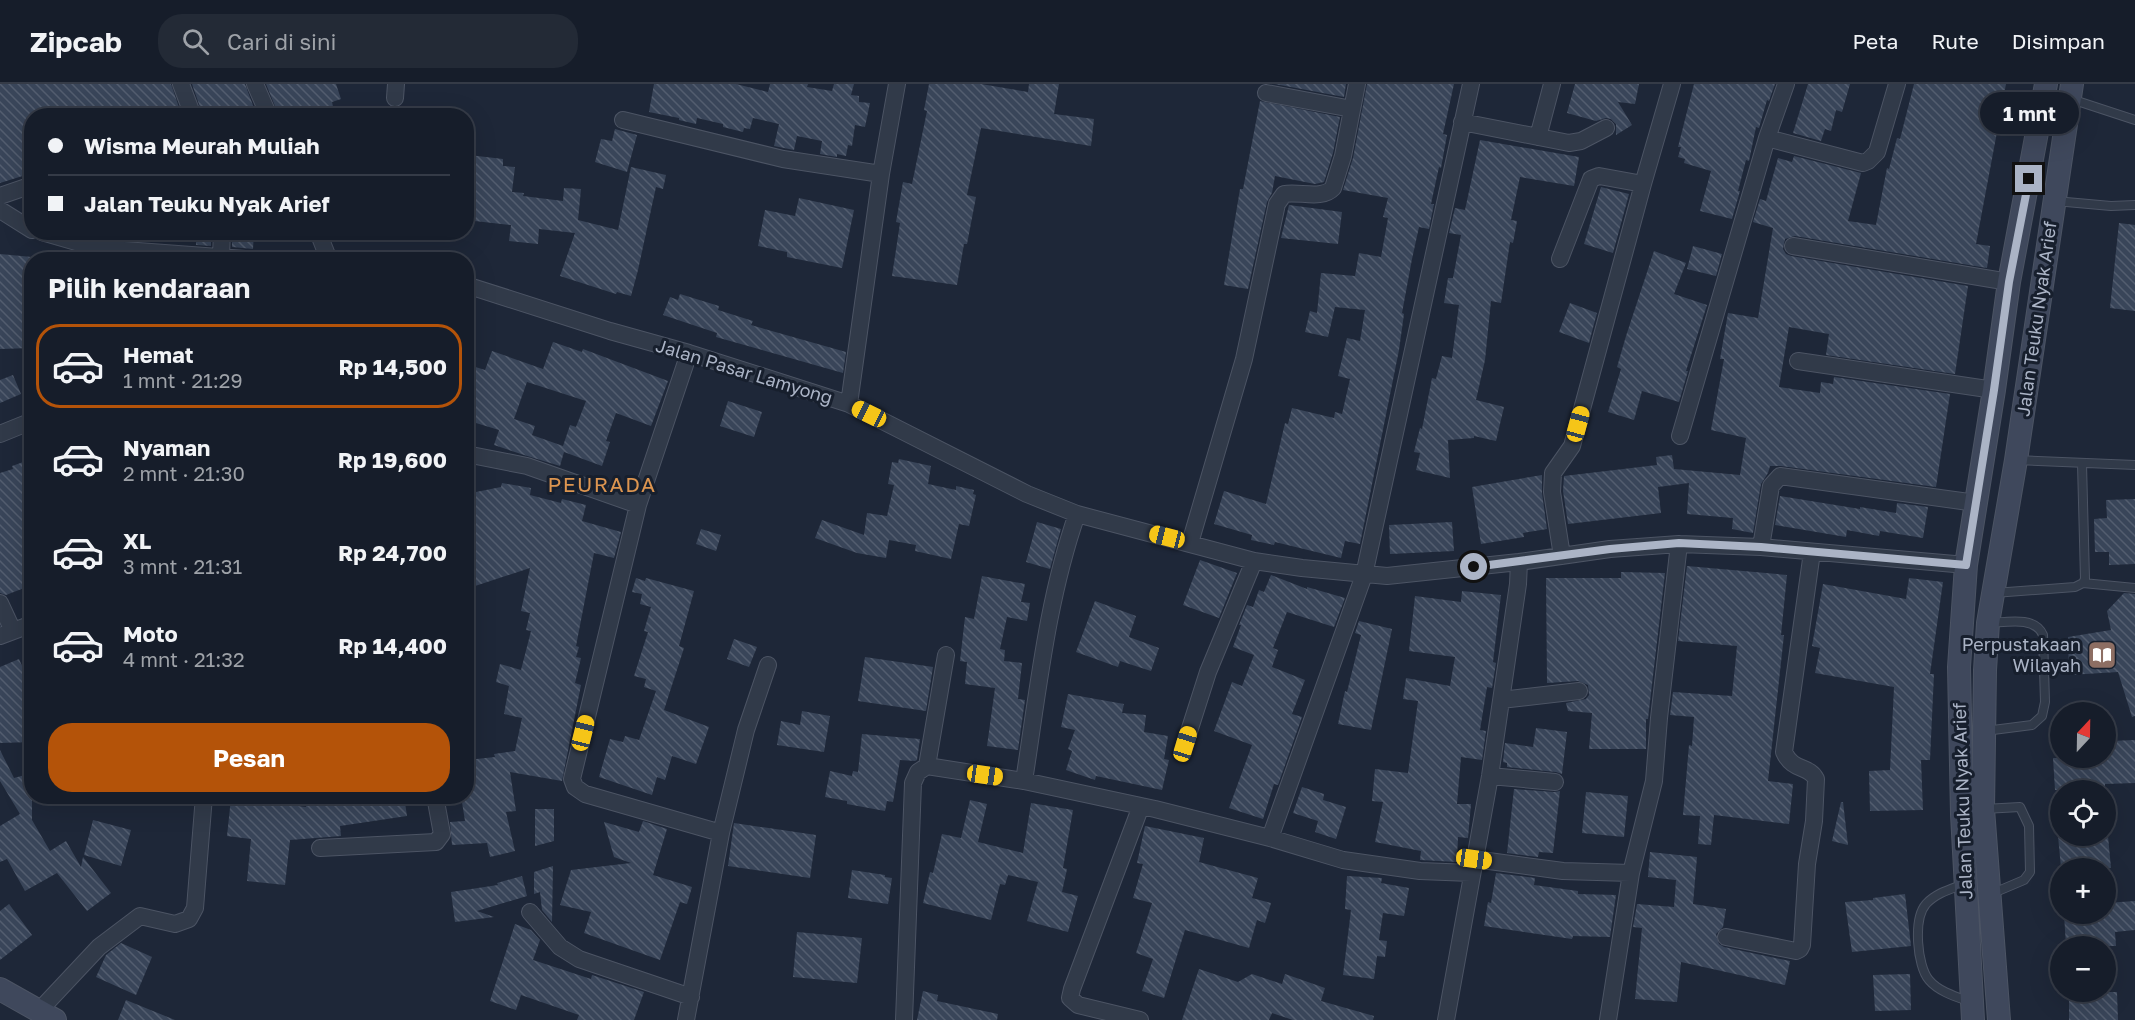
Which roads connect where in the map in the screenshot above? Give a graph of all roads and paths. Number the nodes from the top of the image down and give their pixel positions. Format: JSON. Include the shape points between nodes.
{"nodes":[{"id":1,"x":181,"y":84,"type":"edge"},
{"id":2,"x":255,"y":84,"type":"edge"},
{"id":3,"x":897,"y":84,"type":"edge"},
{"id":4,"x":1357,"y":84,"type":"edge"},
{"id":5,"x":1471,"y":84,"type":"edge"},
{"id":6,"x":1552,"y":84,"type":"edge"},
{"id":7,"x":1672,"y":84,"type":"edge"},
{"id":8,"x":1786,"y":84,"type":"edge"},
{"id":9,"x":1897,"y":84,"type":"edge"},
{"id":10,"x":2046,"y":84,"type":"edge"},
{"id":11,"x":2071,"y":91,"type":"edge"},
{"id":12,"x":1266,"y":93,"type":"dead end"},
{"id":13,"x":190,"y":108,"type":"edge"},
{"id":14,"x":265,"y":108,"type":"edge"},
{"id":15,"x":1352,"y":109,"type":"junction"},
{"id":16,"x":623,"y":120,"type":"dead end"},
{"id":17,"x":2135,"y":120,"type":"edge"},
{"id":18,"x":1462,"y":122,"type":"junction"},
{"id":19,"x":1606,"y":128,"type":"dead end"},
{"id":20,"x":1538,"y":136,"type":"junction"},
{"id":21,"x":1767,"y":138,"type":"junction"},
{"id":22,"x":881,"y":174,"type":"junction"},
{"id":23,"x":1642,"y":184,"type":"junction"},
{"id":24,"x":24,"y":188,"type":"edge"},
{"id":25,"x":0,"y":196,"type":"edge"},
{"id":26,"x":2054,"y":201,"type":"junction"},
{"id":27,"x":2135,"y":205,"type":"edge"},
{"id":28,"x":0,"y":210,"type":"edge"},
{"id":29,"x":24,"y":225,"type":"edge"},
{"id":30,"x":70,"y":240,"type":"edge"},
{"id":31,"x":1794,"y":246,"type":"dead end"},
{"id":32,"x":150,"y":252,"type":"edge"},
{"id":33,"x":1560,"y":259,"type":"dead end"},
{"id":34,"x":2009,"y":282,"type":"junction"},
{"id":35,"x":474,"y":288,"type":"edge"},
{"id":36,"x":689,"y":353,"type":"junction"},
{"id":37,"x":1798,"y":361,"type":"dead end"},
{"id":38,"x":1994,"y":390,"type":"junction"},
{"id":39,"x":849,"y":404,"type":"junction"},
{"id":40,"x":24,"y":424,"type":"edge"},
{"id":41,"x":0,"y":434,"type":"edge"},
{"id":42,"x":1680,"y":436,"type":"dead end"},
{"id":43,"x":474,"y":454,"type":"edge"},
{"id":44,"x":2016,"y":460,"type":"junction"},
{"id":45,"x":2082,"y":464,"type":"junction"},
{"id":46,"x":2135,"y":465,"type":"edge"},
{"id":47,"x":1976,"y":503,"type":"junction"},
{"id":48,"x":638,"y":505,"type":"junction"},
{"id":49,"x":1077,"y":514,"type":"junction"},
{"id":50,"x":1190,"y":543,"type":"junction"},
{"id":51,"x":1679,"y":543,"type":"junction"},
{"id":52,"x":1761,"y":547,"type":"junction"},
{"id":53,"x":1812,"y":552,"type":"junction"},
{"id":54,"x":1562,"y":556,"type":"junction"},
{"id":55,"x":1254,"y":561,"type":"junction"},
{"id":56,"x":1519,"y":562,"type":"junction"},
{"id":57,"x":1966,"y":565,"type":"junction"},
{"id":58,"x":1364,"y":575,"type":"junction"},
{"id":59,"x":2083,"y":584,"type":"junction"},
{"id":60,"x":2135,"y":588,"type":"edge"},
{"id":61,"x":1993,"y":593,"type":"junction"},
{"id":62,"x":0,"y":603,"type":"edge"},
{"id":63,"x":1988,"y":623,"type":"junction"},
{"id":64,"x":24,"y":627,"type":"edge"},
{"id":65,"x":7,"y":633,"type":"edge"},
{"id":66,"x":946,"y":655,"type":"dead end"},
{"id":67,"x":768,"y":665,"type":"dead end"},
{"id":68,"x":1579,"y":691,"type":"dead end"},
{"id":69,"x":1501,"y":700,"type":"junction"},
{"id":70,"x":1984,"y":731,"type":"junction"},
{"id":71,"x":1185,"y":744,"type":"dead end"},
{"id":72,"x":927,"y":766,"type":"junction"},
{"id":73,"x":1490,"y":776,"type":"junction"},
{"id":74,"x":1024,"y":781,"type":"junction"},
{"id":75,"x":1555,"y":782,"type":"dead end"},
{"id":76,"x":203,"y":804,"type":"edge"},
{"id":77,"x":436,"y":804,"type":"edge"},
{"id":78,"x":1141,"y":806,"type":"junction"},
{"id":79,"x":1983,"y":809,"type":"junction"},
{"id":80,"x":721,"y":834,"type":"junction"},
{"id":81,"x":1270,"y":838,"type":"junction"},
{"id":82,"x":320,"y":848,"type":"dead end"},
{"id":83,"x":1473,"y":866,"type":"junction"},
{"id":84,"x":1631,"y":873,"type":"junction"},
{"id":85,"x":1965,"y":883,"type":"junction"},
{"id":86,"x":1990,"y":894,"type":"junction"},
{"id":87,"x":530,"y":912,"type":"dead end"},
{"id":88,"x":1726,"y":938,"type":"dead end"},
{"id":89,"x":0,"y":989,"type":"edge"},
{"id":90,"x":691,"y":997,"type":"junction"},
{"id":91,"x":1972,"y":1011,"type":"edge"},
{"id":92,"x":47,"y":1016,"type":"edge"},
{"id":93,"x":686,"y":1020,"type":"edge"},
{"id":94,"x":904,"y":1020,"type":"edge"},
{"id":95,"x":1140,"y":1020,"type":"edge"},
{"id":96,"x":1446,"y":1020,"type":"edge"},
{"id":97,"x":1608,"y":1020,"type":"edge"},
{"id":98,"x":1999,"y":1020,"type":"edge"}],
"edges":[{"from":1,"to":13,"type":"street"},
{"from":2,"to":14,"type":"street"},
{"from":3,"to":22,"type":"street"},
{"from":4,"to":15,"type":"street"},
{"from":5,"to":18,"type":"street"},
{"from":6,"to":20,"type":"street"},
{"from":7,"to":23,"type":"street"},
{"from":8,"to":21,"type":"street"},
{"from":9,"to":21,"type":"street","via":[[1877,152],[1868,161],[1863,163]]},
{"from":10,"to":34,"type":"main road","name":"Jalan Teuku Nyak Arief"},
{"from":11,"to":17,"type":"lane"},
{"from":11,"to":26,"type":"main road","name":"Jalan Teuku Nyak Arief"},
{"from":12,"to":15,"type":"street"},
{"from":15,"to":50,"type":"street","via":[[1334,188],[1323,194],[1284,194],[1277,204],[1244,359]]},
{"from":16,"to":22,"type":"street","via":[[783,159]]},
{"from":18,"to":20,"type":"street"},
{"from":18,"to":58,"type":"street"},
{"from":19,"to":20,"type":"street","via":[[1577,142]]},
{"from":21,"to":42,"type":"street"},
{"from":22,"to":39,"type":"street"},
{"from":23,"to":33,"type":"street","via":[[1599,176],[1591,179]]},
{"from":23,"to":54,"type":"street","via":[[1572,446],[1553,473],[1552,492]]},
{"from":24,"to":25,"type":"street"},
{"from":26,"to":27,"type":"lane"},
{"from":26,"to":44,"type":"main road","name":"Jalan Teuku Nyak Arief"},
{"from":28,"to":29,"type":"street"},
{"from":30,"to":32,"type":"street","via":[[98,248]]},
{"from":31,"to":34,"type":"street"},
{"from":34,"to":38,"type":"main road","name":"Jalan Teuku Nyak Arief"},
{"from":35,"to":36,"type":"street","name":"Jalan Pasar Lamyong"},
{"from":36,"to":39,"type":"street","name":"Jalan Pasar Lamyong"},
{"from":36,"to":48,"type":"street"},
{"from":37,"to":38,"type":"street"},
{"from":38,"to":47,"type":"main road","name":"Jalan Teuku Nyak Arief"},
{"from":39,"to":49,"type":"street","name":"Jalan Pasar Lamyong","via":[[1027,494]]},
{"from":40,"to":41,"type":"street"},
{"from":43,"to":48,"type":"street","via":[[527,466]]},
{"from":44,"to":45,"type":"lane"},
{"from":44,"to":61,"type":"main road","name":"Jalan Teuku Nyak Arief"},
{"from":45,"to":46,"type":"lane"},
{"from":45,"to":59,"type":"lane"},
{"from":47,"to":52,"type":"street","via":[[1780,476],[1771,486]]},
{"from":47,"to":57,"type":"main road","name":"Jalan Teuku Nyak Arief"},
{"from":48,"to":80,"type":"street","via":[[572,779],[585,794]]},
{"from":49,"to":50,"type":"street","name":"Jalan Pasar Lamyong"},
{"from":49,"to":74,"type":"street","via":[[1052,608]]},
{"from":50,"to":55,"type":"street","name":"Jalan Pasar Lamyong"},
{"from":51,"to":52,"type":"street","name":"Jalan Pasar Lamyong"},
{"from":51,"to":54,"type":"street","name":"Jalan Pasar Lamyong"},
{"from":51,"to":84,"type":"street","via":[[1654,781]]},
{"from":52,"to":53,"type":"street","name":"Jalan Pasar Lamyong"},
{"from":53,"to":57,"type":"street","name":"Jalan Pasar Lamyong"},
{"from":53,"to":88,"type":"street","via":[[1784,752],[1790,763],[1812,773],[1816,779],[1802,945],[1796,951]]},
{"from":54,"to":56,"type":"street","name":"Jalan Pasar Lamyong"},
{"from":55,"to":58,"type":"street","name":"Jalan Pasar Lamyong"},
{"from":55,"to":71,"type":"street","via":[[1208,672]]},
{"from":56,"to":58,"type":"street","name":"Jalan Pasar Lamyong"},
{"from":56,"to":69,"type":"street"},
{"from":57,"to":85,"type":"main road","name":"Jalan Teuku Nyak Arief","via":[[1959,667]]},
{"from":58,"to":81,"type":"street"},
{"from":59,"to":60,"type":"lane"},
{"from":59,"to":61,"type":"lane"},
{"from":61,"to":63,"type":"main road","name":"Jalan Teuku Nyak Arief"},
{"from":62,"to":65,"type":"street"},
{"from":63,"to":70,"type":"main road","name":"Jalan Teuku Nyak Arief"},
{"from":63,"to":70,"type":"lane","via":[[2020,621],[2041,629],[2045,702],[2042,716],[2032,724]]},
{"from":64,"to":65,"type":"street"},
{"from":66,"to":72,"type":"street"},
{"from":67,"to":80,"type":"street","via":[[746,730]]},
{"from":68,"to":69,"type":"street"},
{"from":69,"to":73,"type":"street"},
{"from":70,"to":79,"type":"main road","name":"Jalan Teuku Nyak Arief"},
{"from":72,"to":74,"type":"street"},
{"from":72,"to":94,"type":"street","via":[[918,772],[913,783]]},
{"from":73,"to":75,"type":"street"},
{"from":73,"to":83,"type":"street"},
{"from":74,"to":78,"type":"street"},
{"from":76,"to":92,"type":"street","via":[[195,908],[189,919],[175,924],[140,916],[99,947]]},
{"from":77,"to":82,"type":"street","via":[[442,834],[436,842]]},
{"from":78,"to":81,"type":"street"},
{"from":78,"to":95,"type":"street","via":[[1070,998],[1078,1005]]},
{"from":79,"to":86,"type":"main road","name":"Jalan Teuku Nyak Arief"},
{"from":79,"to":86,"type":"lane","via":[[2020,807],[2029,826],[2030,872],[2024,880]]},
{"from":80,"to":90,"type":"street"},
{"from":81,"to":83,"type":"street","via":[[1343,860],[1419,871]]},
{"from":83,"to":84,"type":"street"},
{"from":83,"to":96,"type":"street"},
{"from":84,"to":97,"type":"street"},
{"from":85,"to":91,"type":"main road","name":"Jalan Teuku Nyak Arief"},
{"from":85,"to":91,"type":"lane","via":[[1936,896],[1925,906],[1918,950],[1929,980]]},
{"from":86,"to":98,"type":"main road","name":"Jalan Teuku Nyak Arief"},
{"from":87,"to":90,"type":"street","via":[[561,947],[579,959]]},
{"from":89,"to":92,"type":"main road"},
{"from":90,"to":93,"type":"street"}]}
